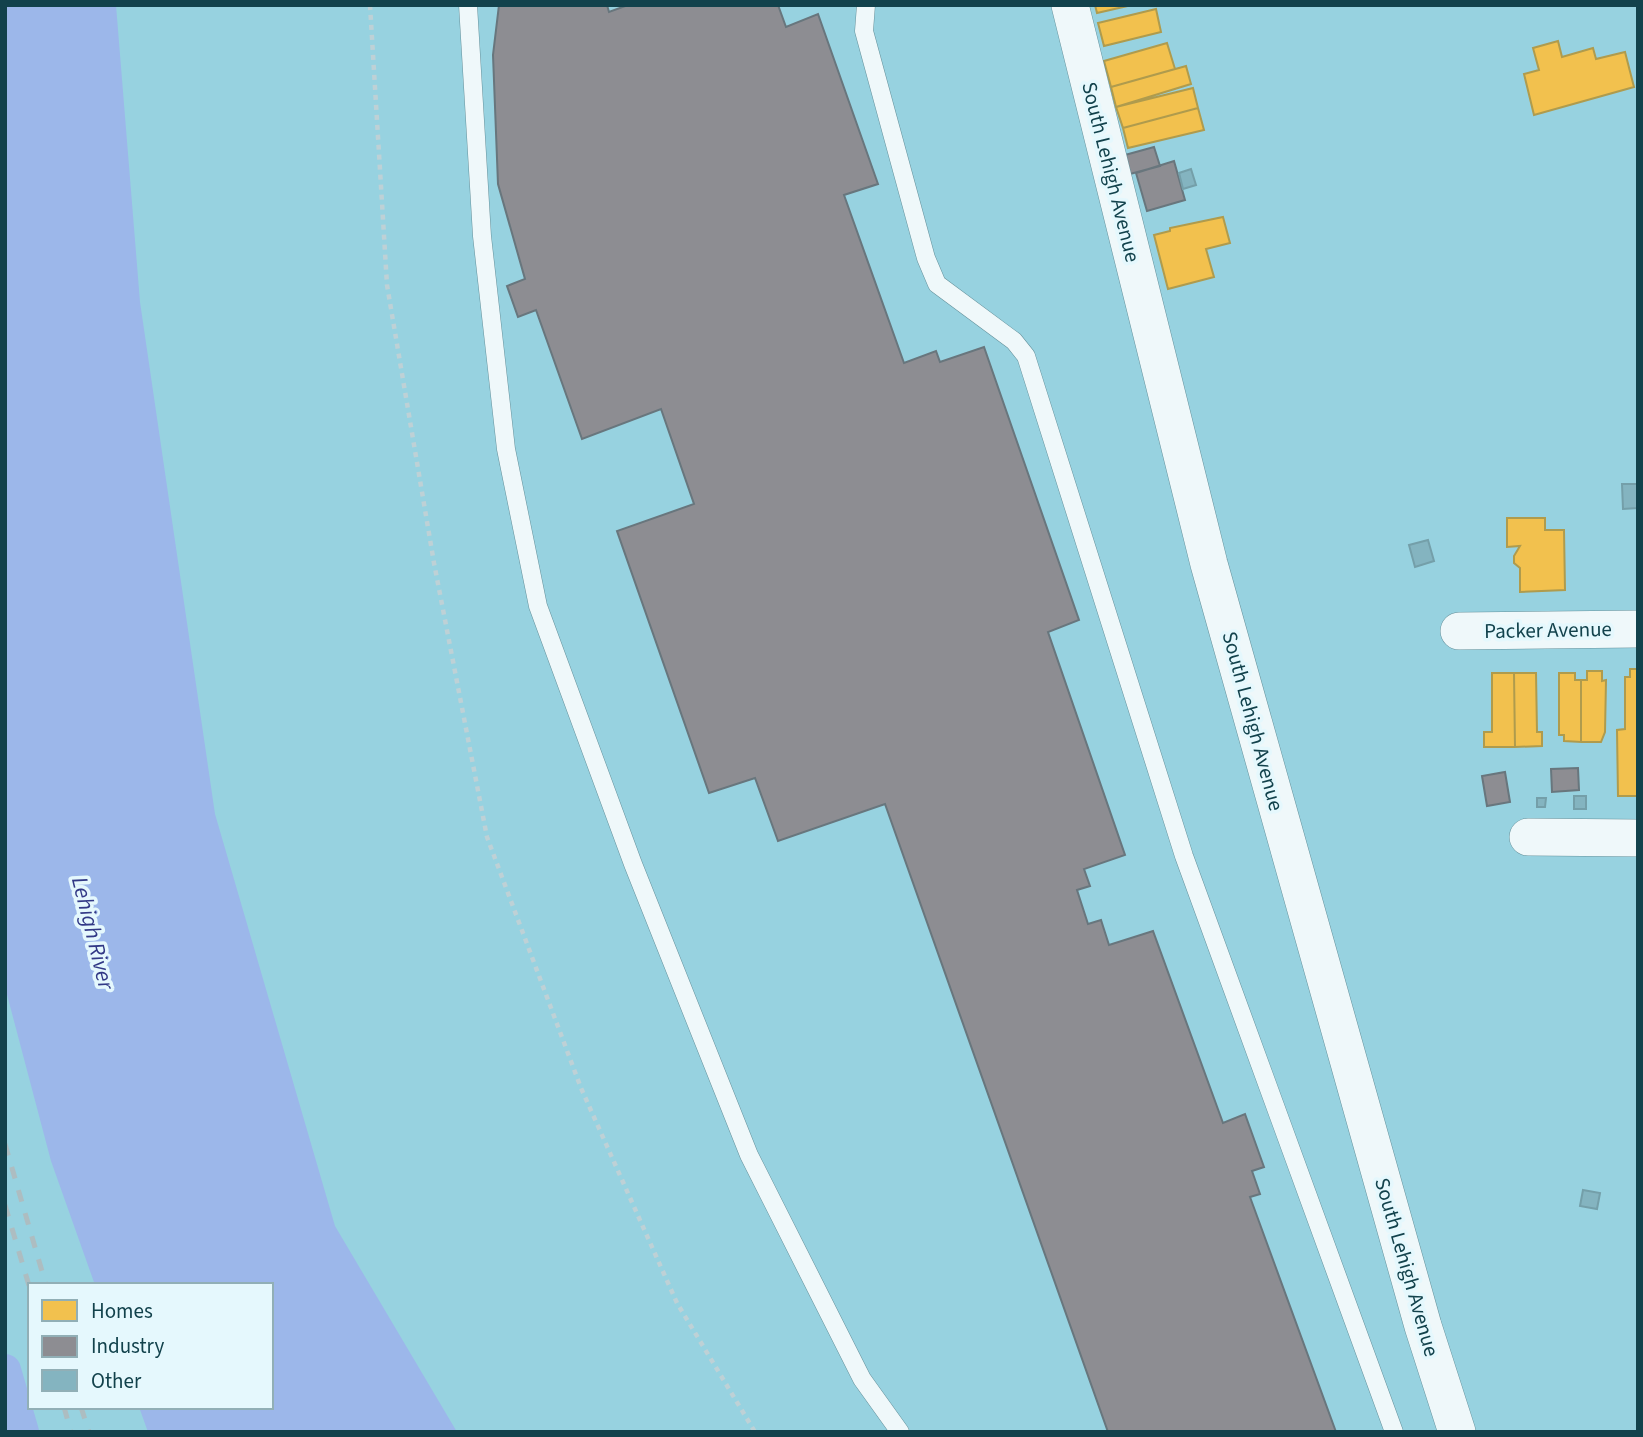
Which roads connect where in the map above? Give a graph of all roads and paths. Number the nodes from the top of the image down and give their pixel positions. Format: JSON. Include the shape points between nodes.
{"nodes":[{"id":1,"x":370,"y":5,"type":"edge"},
{"id":2,"x":468,"y":5,"type":"edge"},
{"id":3,"x":866,"y":5,"type":"edge"},
{"id":4,"x":1070,"y":5,"type":"edge"},
{"id":5,"x":1638,"y":629,"type":"edge"},
{"id":6,"x":1459,"y":631,"type":"dead end"},
{"id":7,"x":1528,"y":837,"type":"dead end"},
{"id":8,"x":1638,"y":838,"type":"edge"},
{"id":9,"x":755,"y":1432,"type":"edge"},
{"id":10,"x":900,"y":1432,"type":"edge"},
{"id":11,"x":1394,"y":1432,"type":"edge"},
{"id":12,"x":1457,"y":1432,"type":"edge"}],
"edges":[{"from":1,"to":9,"type":"path","via":[[387,285],[487,837],[581,1088],[677,1303]]},
{"from":2,"to":10,"type":"lane","via":[[482,236],[504,436],[538,606],[633,864],[749,1155],[862,1379]]},
{"from":3,"to":11,"type":"lane","via":[[864,31],[926,258],[937,284],[1014,341],[1026,356],[1184,856]]},
{"from":4,"to":12,"type":"street","name":"South Lehigh Avenue","via":[[1209,564]]},
{"from":5,"to":6,"type":"street","name":"Packer Avenue"},
{"from":7,"to":8,"type":"street"}]}
